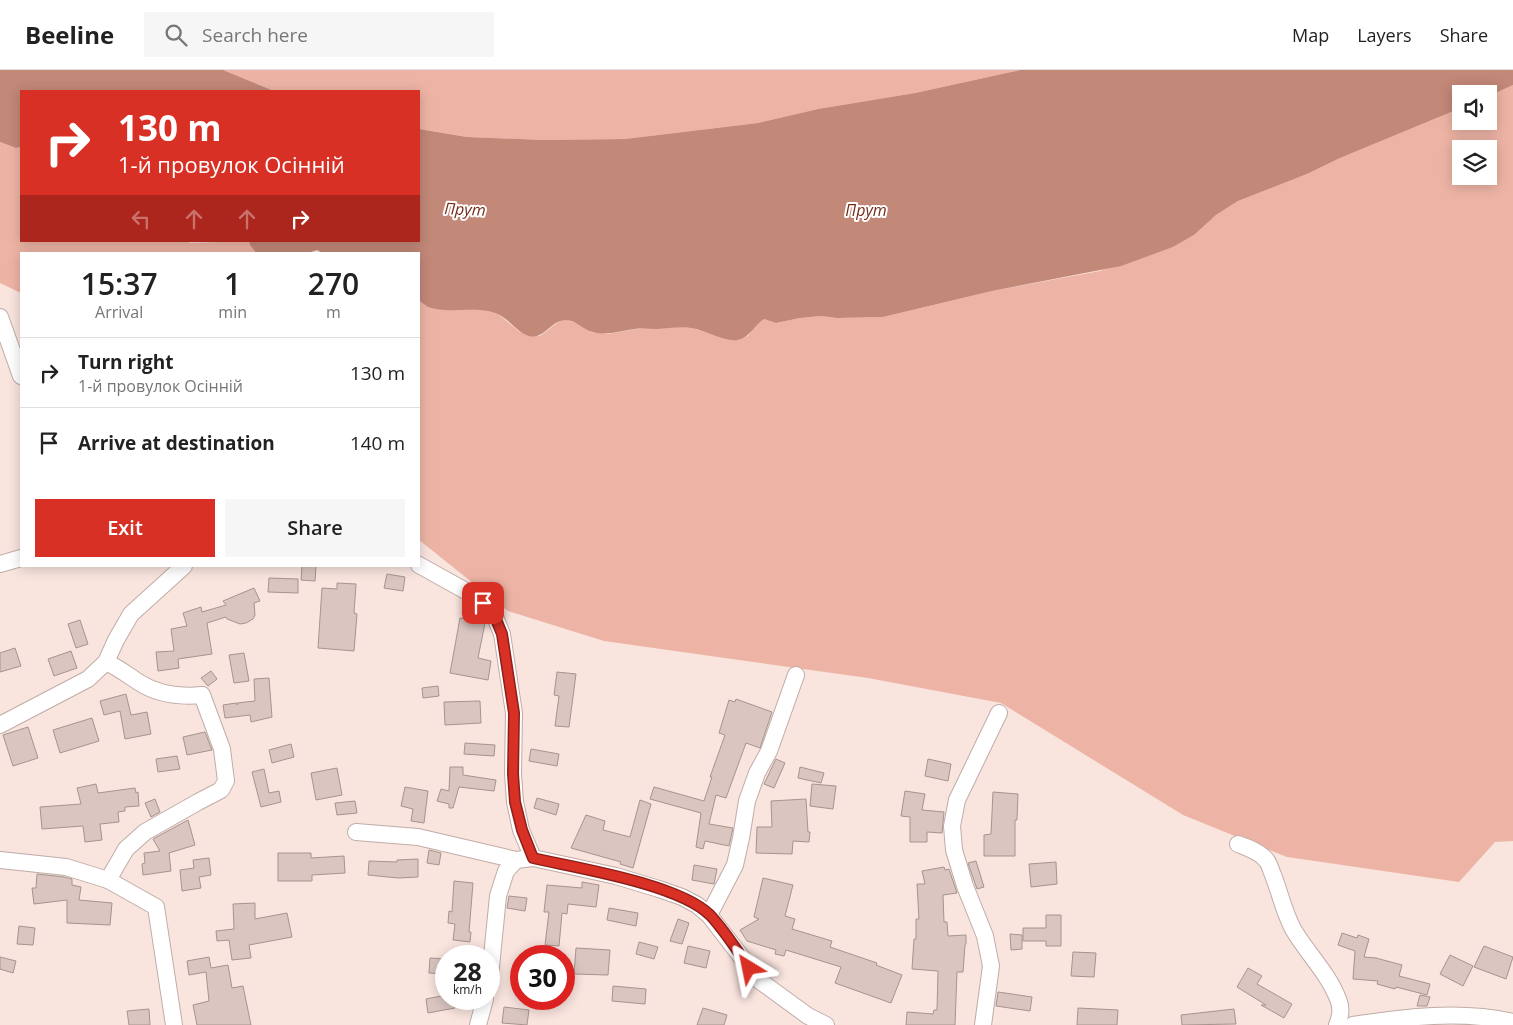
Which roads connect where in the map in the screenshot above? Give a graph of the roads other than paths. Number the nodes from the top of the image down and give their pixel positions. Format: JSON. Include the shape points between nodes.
{"nodes":[{"id":1,"x":0,"y":318,"type":"edge"},
{"id":2,"x":20,"y":373,"type":"edge"},
{"id":3,"x":20,"y":558,"type":"edge"},
{"id":4,"x":0,"y":564,"type":"edge"},
{"id":5,"x":420,"y":566,"type":"edge"},
{"id":6,"x":183,"y":567,"type":"edge"},
{"id":7,"x":106,"y":662,"type":"junction"},
{"id":8,"x":796,"y":675,"type":"dead end"},
{"id":9,"x":999,"y":713,"type":"dead end"},
{"id":10,"x":0,"y":724,"type":"edge"},
{"id":11,"x":356,"y":832,"type":"dead end"},
{"id":12,"x":1238,"y":844,"type":"dead end"},
{"id":13,"x":533,"y":858,"type":"junction"},
{"id":14,"x":0,"y":860,"type":"edge"},
{"id":15,"x":516,"y":860,"type":"junction"},
{"id":16,"x":108,"y":880,"type":"junction"},
{"id":17,"x":709,"y":914,"type":"junction"},
{"id":18,"x":493,"y":945,"type":"edge"},
{"id":19,"x":482,"y":1010,"type":"edge"},
{"id":20,"x":1513,"y":1022,"type":"edge"},
{"id":21,"x":174,"y":1025,"type":"edge"},
{"id":22,"x":478,"y":1025,"type":"edge"},
{"id":23,"x":826,"y":1025,"type":"edge"},
{"id":24,"x":983,"y":1025,"type":"edge"},
{"id":25,"x":1337,"y":1025,"type":"edge"},
{"id":26,"x":1353,"y":1025,"type":"edge"}],
"edges":[{"from":1,"to":2,"type":"street"},
{"from":3,"to":4,"type":"street"},
{"from":5,"to":13,"type":"street","via":[[473,595],[493,612],[502,634],[514,713],[515,802]]},
{"from":6,"to":7,"type":"street","via":[[131,614]]},
{"from":7,"to":10,"type":"street","via":[[88,679]]},
{"from":7,"to":16,"type":"street","via":[[141,684],[166,694],[202,695],[222,749],[226,782],[221,790],[145,832],[126,849]]},
{"from":8,"to":17,"type":"street","via":[[747,801],[735,865]]},
{"from":9,"to":24,"type":"street","via":[[957,800],[952,826],[954,850],[985,936],[991,966]]},
{"from":11,"to":15,"type":"street","via":[[418,837]]},
{"from":12,"to":25,"type":"street","via":[[1259,853],[1268,861],[1285,912],[1310,956],[1327,976],[1339,1001],[1341,1015]]},
{"from":13,"to":15,"type":"street"},
{"from":13,"to":17,"type":"street","via":[[659,889],[682,897]]},
{"from":14,"to":16,"type":"street","via":[[66,867]]},
{"from":15,"to":18,"type":"street","via":[[506,871],[498,896]]},
{"from":16,"to":21,"type":"street","via":[[156,907]]},
{"from":17,"to":23,"type":"street","via":[[760,980],[808,1016]]},
{"from":19,"to":22,"type":"street"},
{"from":20,"to":26,"type":"street","via":[[1478,1016],[1444,1016]]}]}
